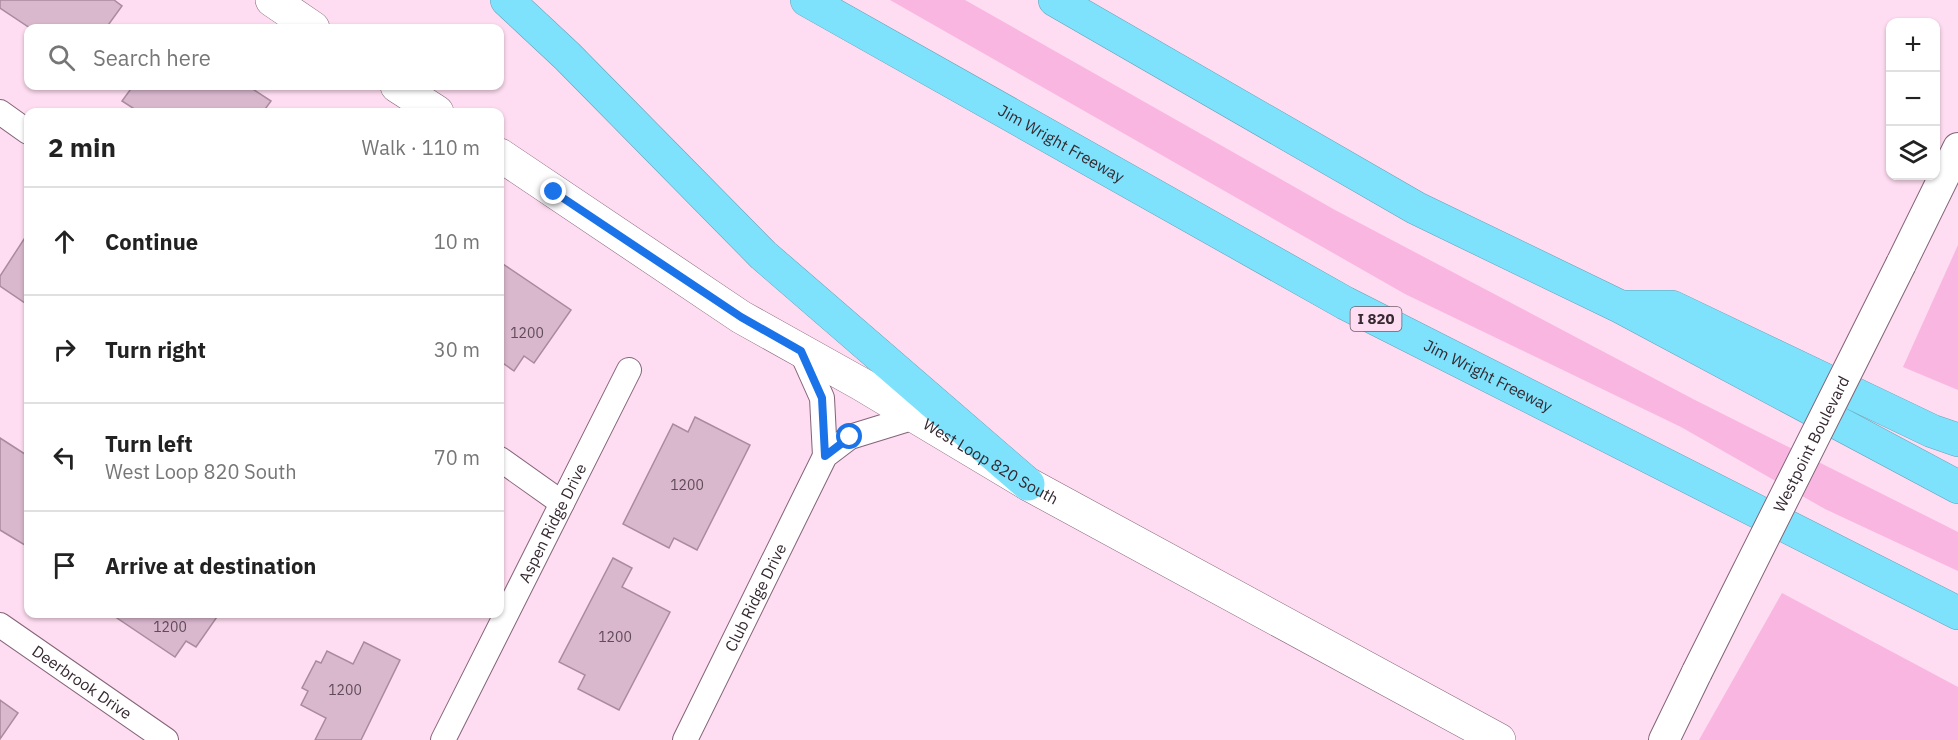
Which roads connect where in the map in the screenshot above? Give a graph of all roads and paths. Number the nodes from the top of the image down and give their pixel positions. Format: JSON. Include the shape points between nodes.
{"nodes":[{"id":1,"x":272,"y":0,"type":"edge"},
{"id":2,"x":507,"y":0,"type":"edge"},
{"id":3,"x":807,"y":0,"type":"edge"},
{"id":4,"x":1055,"y":0,"type":"edge"},
{"id":5,"x":307,"y":24,"type":"edge"},
{"id":6,"x":403,"y":90,"type":"edge"},
{"id":7,"x":431,"y":108,"type":"edge"},
{"id":8,"x":0,"y":112,"type":"edge"},
{"id":9,"x":24,"y":129,"type":"edge"},
{"id":10,"x":1958,"y":148,"type":"edge"},
{"id":11,"x":504,"y":158,"type":"edge"},
{"id":12,"x":1621,"y":307,"type":"junction"},
{"id":13,"x":801,"y":351,"type":"junction"},
{"id":14,"x":629,"y":370,"type":"dead end"},
{"id":15,"x":915,"y":417,"type":"junction"},
{"id":16,"x":1958,"y":440,"type":"edge"},
{"id":17,"x":825,"y":456,"type":"junction"},
{"id":18,"x":504,"y":462,"type":"edge"},
{"id":19,"x":1028,"y":484,"type":"junction"},
{"id":20,"x":1958,"y":487,"type":"edge"},
{"id":21,"x":562,"y":502,"type":"junction"},
{"id":22,"x":1958,"y":613,"type":"edge"},
{"id":23,"x":0,"y":625,"type":"edge"},
{"id":24,"x":166,"y":740,"type":"edge"},
{"id":25,"x":443,"y":740,"type":"edge"},
{"id":26,"x":685,"y":740,"type":"edge"},
{"id":27,"x":1499,"y":740,"type":"edge"},
{"id":28,"x":1664,"y":740,"type":"edge"}],
"edges":[{"from":1,"to":5,"type":"main road"},
{"from":2,"to":19,"type":"highway","via":[[763,255]]},
{"from":3,"to":22,"type":"highway","name":"Jim Wright Freeway","number":"I 820","via":[[1345,303]]},
{"from":4,"to":12,"type":"highway","via":[[1416,208]]},
{"from":6,"to":7,"type":"main road"},
{"from":8,"to":9,"type":"street"},
{"from":10,"to":28,"type":"street","name":"Westpoint Boulevard","bridge":true},
{"from":11,"to":13,"type":"main road","name":"West Loop 820 South","via":[[741,317]]},
{"from":12,"to":16,"type":"highway","via":[[1672,307]]},
{"from":12,"to":20,"type":"highway"},
{"from":13,"to":15,"type":"main road","name":"West Loop 820 South"},
{"from":13,"to":17,"type":"street","via":[[822,398]]},
{"from":14,"to":21,"type":"street","name":"Aspen Ridge Drive"},
{"from":15,"to":17,"type":"street","via":[[850,437]]},
{"from":15,"to":19,"type":"main road","name":"West Loop 820 South"},
{"from":17,"to":26,"type":"street","name":"Club Ridge Drive"},
{"from":18,"to":21,"type":"street"},
{"from":19,"to":27,"type":"main road","name":"West Loop 820 South"},
{"from":21,"to":25,"type":"street","name":"Aspen Ridge Drive"},
{"from":23,"to":24,"type":"street","name":"Deerbrook Drive"}]}
